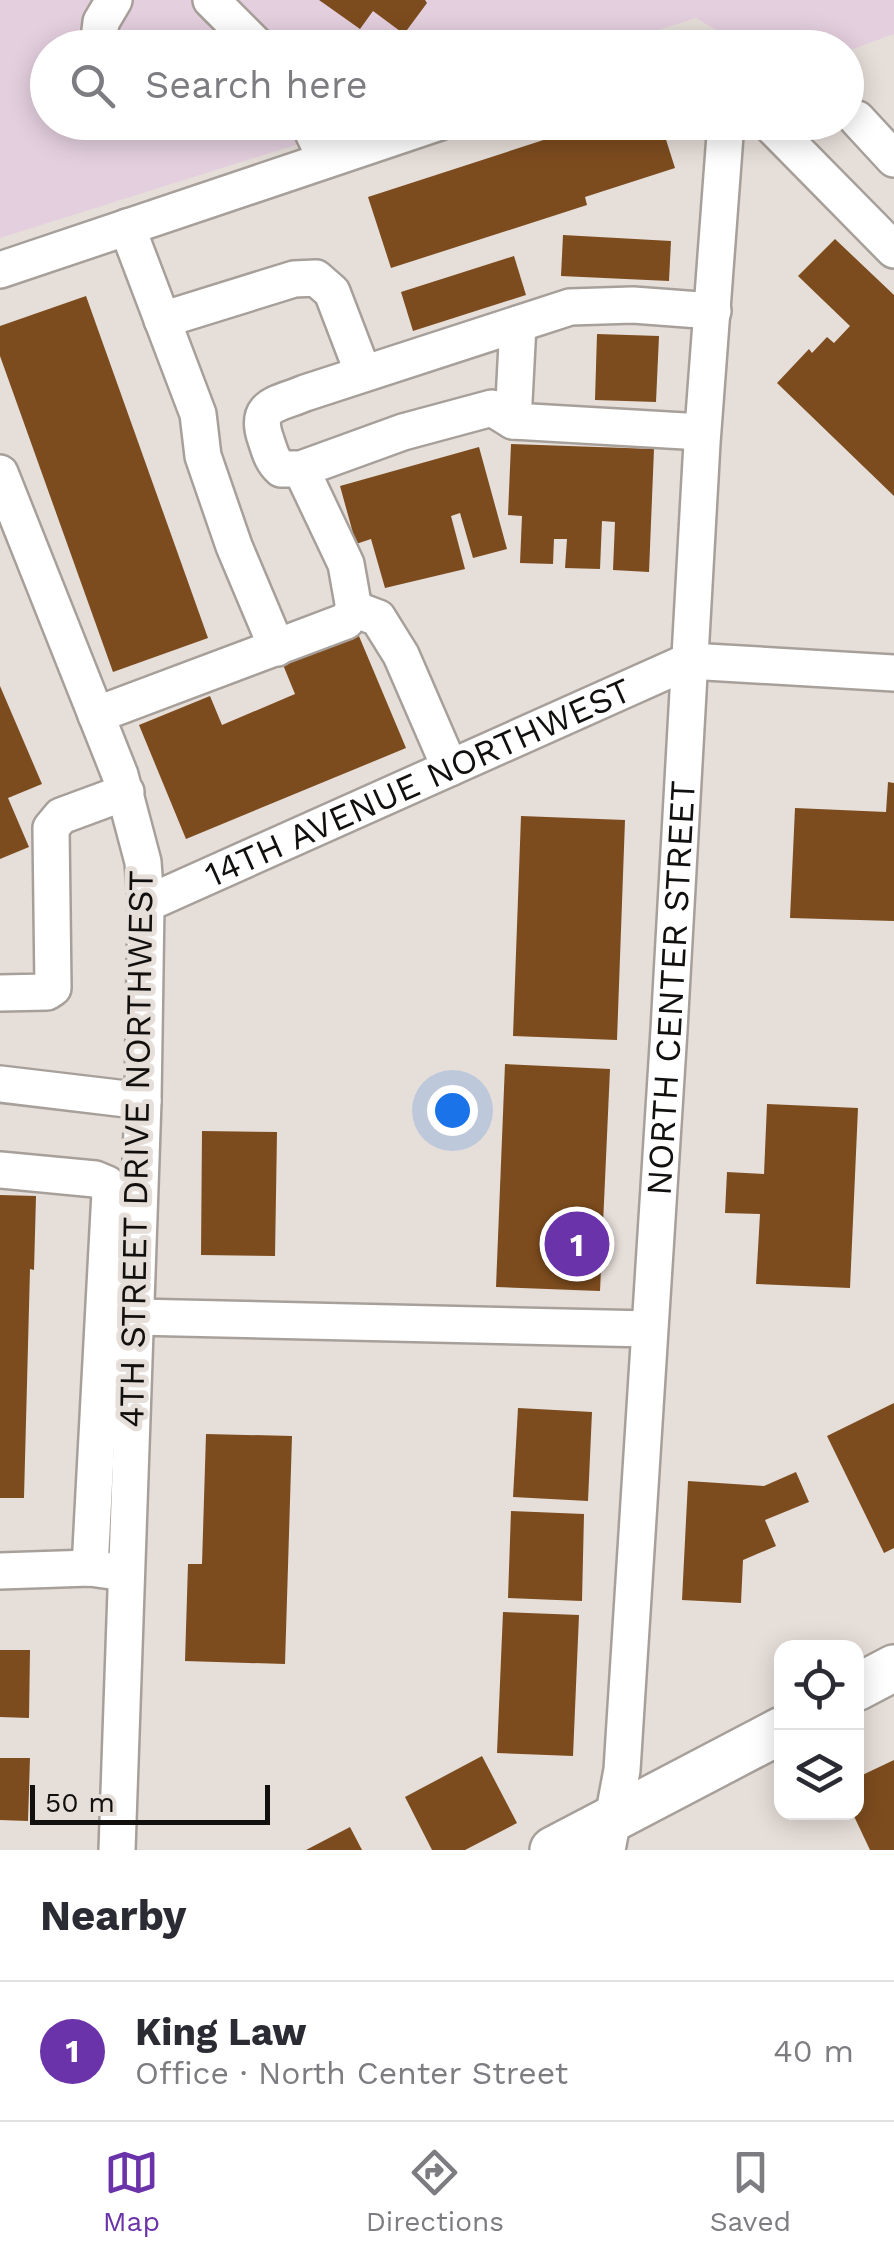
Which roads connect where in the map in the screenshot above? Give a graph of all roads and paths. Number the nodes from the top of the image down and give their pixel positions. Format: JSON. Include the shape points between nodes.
{"nodes":[{"id":1,"x":114,"y":0,"type":"edge"},
{"id":2,"x":211,"y":0,"type":"edge"},
{"id":3,"x":100,"y":30,"type":"edge"},
{"id":4,"x":241,"y":30,"type":"edge"},
{"id":5,"x":864,"y":126,"type":"edge"},
{"id":6,"x":317,"y":140,"type":"edge"},
{"id":7,"x":386,"y":140,"type":"edge"},
{"id":8,"x":725,"y":140,"type":"edge"},
{"id":9,"x":786,"y":140,"type":"edge"},
{"id":10,"x":894,"y":159,"type":"edge"},
{"id":11,"x":326,"y":160,"type":"junction"},
{"id":12,"x":127,"y":227,"type":"junction"},
{"id":13,"x":894,"y":250,"type":"edge"},
{"id":14,"x":0,"y":270,"type":"edge"},
{"id":15,"x":713,"y":311,"type":"junction"},
{"id":16,"x":162,"y":320,"type":"junction"},
{"id":17,"x":518,"y":324,"type":"junction"},
{"id":18,"x":364,"y":373,"type":"junction"},
{"id":19,"x":261,"y":415,"type":"junction"},
{"id":20,"x":513,"y":421,"type":"junction"},
{"id":21,"x":200,"y":429,"type":"junction"},
{"id":22,"x":702,"y":432,"type":"junction"},
{"id":23,"x":301,"y":469,"type":"junction"},
{"id":24,"x":0,"y":472,"type":"edge"},
{"id":25,"x":354,"y":609,"type":"junction"},
{"id":26,"x":276,"y":648,"type":"junction"},
{"id":27,"x":689,"y":661,"type":"junction"},
{"id":28,"x":894,"y":672,"type":"edge"},
{"id":29,"x":96,"y":715,"type":"junction"},
{"id":30,"x":450,"y":768,"type":"junction"},
{"id":31,"x":126,"y":792,"type":"junction"},
{"id":32,"x":146,"y":904,"type":"junction"},
{"id":33,"x":0,"y":993,"type":"edge"},
{"id":34,"x":0,"y":1084,"type":"edge"},
{"id":35,"x":143,"y":1101,"type":"junction"},
{"id":36,"x":0,"y":1170,"type":"edge"},
{"id":37,"x":123,"y":1232,"type":"junction"},
{"id":38,"x":136,"y":1318,"type":"junction"},
{"id":39,"x":648,"y":1329,"type":"junction"},
{"id":40,"x":90,"y":1568,"type":"junction"},
{"id":41,"x":0,"y":1571,"type":"edge"},
{"id":42,"x":126,"y":1573,"type":"junction"},
{"id":43,"x":894,"y":1668,"type":"edge"},
{"id":44,"x":864,"y":1684,"type":"edge"},
{"id":45,"x":774,"y":1735,"type":"edge"},
{"id":46,"x":610,"y":1834,"type":"edge"},
{"id":47,"x":117,"y":1850,"type":"edge"},
{"id":48,"x":553,"y":1850,"type":"edge"}],
"edges":[{"from":1,"to":3,"type":"street"},
{"from":2,"to":4,"type":"street"},
{"from":5,"to":10,"type":"street"},
{"from":6,"to":11,"type":"street"},
{"from":7,"to":11,"type":"street"},
{"from":8,"to":15,"type":"street","name":"NORTH CENTER STREET"},
{"from":9,"to":13,"type":"street"},
{"from":11,"to":12,"type":"street"},
{"from":12,"to":14,"type":"street"},
{"from":12,"to":16,"type":"street"},
{"from":15,"to":17,"type":"street","via":[[570,307]]},
{"from":15,"to":22,"type":"street","name":"NORTH CENTER STREET"},
{"from":16,"to":18,"type":"street","via":[[294,278],[316,278],[332,292]]},
{"from":16,"to":21,"type":"street"},
{"from":17,"to":18,"type":"street"},
{"from":17,"to":20,"type":"street"},
{"from":18,"to":19,"type":"street"},
{"from":19,"to":21,"type":"street"},
{"from":19,"to":23,"type":"street","via":[[273,462]]},
{"from":20,"to":22,"type":"street"},
{"from":20,"to":23,"type":"street","via":[[492,408]]},
{"from":21,"to":26,"type":"street","via":[[234,546]]},
{"from":22,"to":27,"type":"street","name":"NORTH CENTER STREET"},
{"from":23,"to":25,"type":"street","via":[[346,564]]},
{"from":24,"to":29,"type":"street","name":"4TH STREET DRIVE NORTHWEST"},
{"from":25,"to":26,"type":"street","via":[[346,621]]},
{"from":25,"to":30,"type":"street","via":[[378,618],[401,655]]},
{"from":26,"to":29,"type":"street"},
{"from":27,"to":28,"type":"street"},
{"from":27,"to":30,"type":"street","name":"14TH AVENUE NORTHWEST"},
{"from":27,"to":39,"type":"street","name":"NORTH CENTER STREET"},
{"from":29,"to":31,"type":"street","name":"4TH STREET DRIVE NORTHWEST"},
{"from":30,"to":32,"type":"street","name":"14TH AVENUE NORTHWEST"},
{"from":31,"to":32,"type":"street","name":"4TH STREET DRIVE NORTHWEST"},
{"from":31,"to":33,"type":"street","via":[[61,816],[51,828],[53,988]]},
{"from":32,"to":35,"type":"street","name":"4TH STREET DRIVE NORTHWEST"},
{"from":34,"to":35,"type":"street"},
{"from":35,"to":37,"type":"street","name":"4TH STREET DRIVE NORTHWEST"},
{"from":36,"to":37,"type":"street","via":[[107,1184]]},
{"from":37,"to":38,"type":"street","name":"4TH STREET DRIVE NORTHWEST"},
{"from":37,"to":40,"type":"street"},
{"from":38,"to":39,"type":"street"},
{"from":38,"to":42,"type":"street","name":"4TH STREET DRIVE NORTHWEST"},
{"from":39,"to":46,"type":"street","name":"NORTH CENTER STREET","via":[[622,1770]]},
{"from":40,"to":41,"type":"street"},
{"from":40,"to":42,"type":"street"},
{"from":42,"to":47,"type":"street","name":"4TH STREET DRIVE NORTHWEST"},
{"from":43,"to":44,"type":"main road"},
{"from":45,"to":46,"type":"main road"},
{"from":46,"to":48,"type":"main road"}]}
